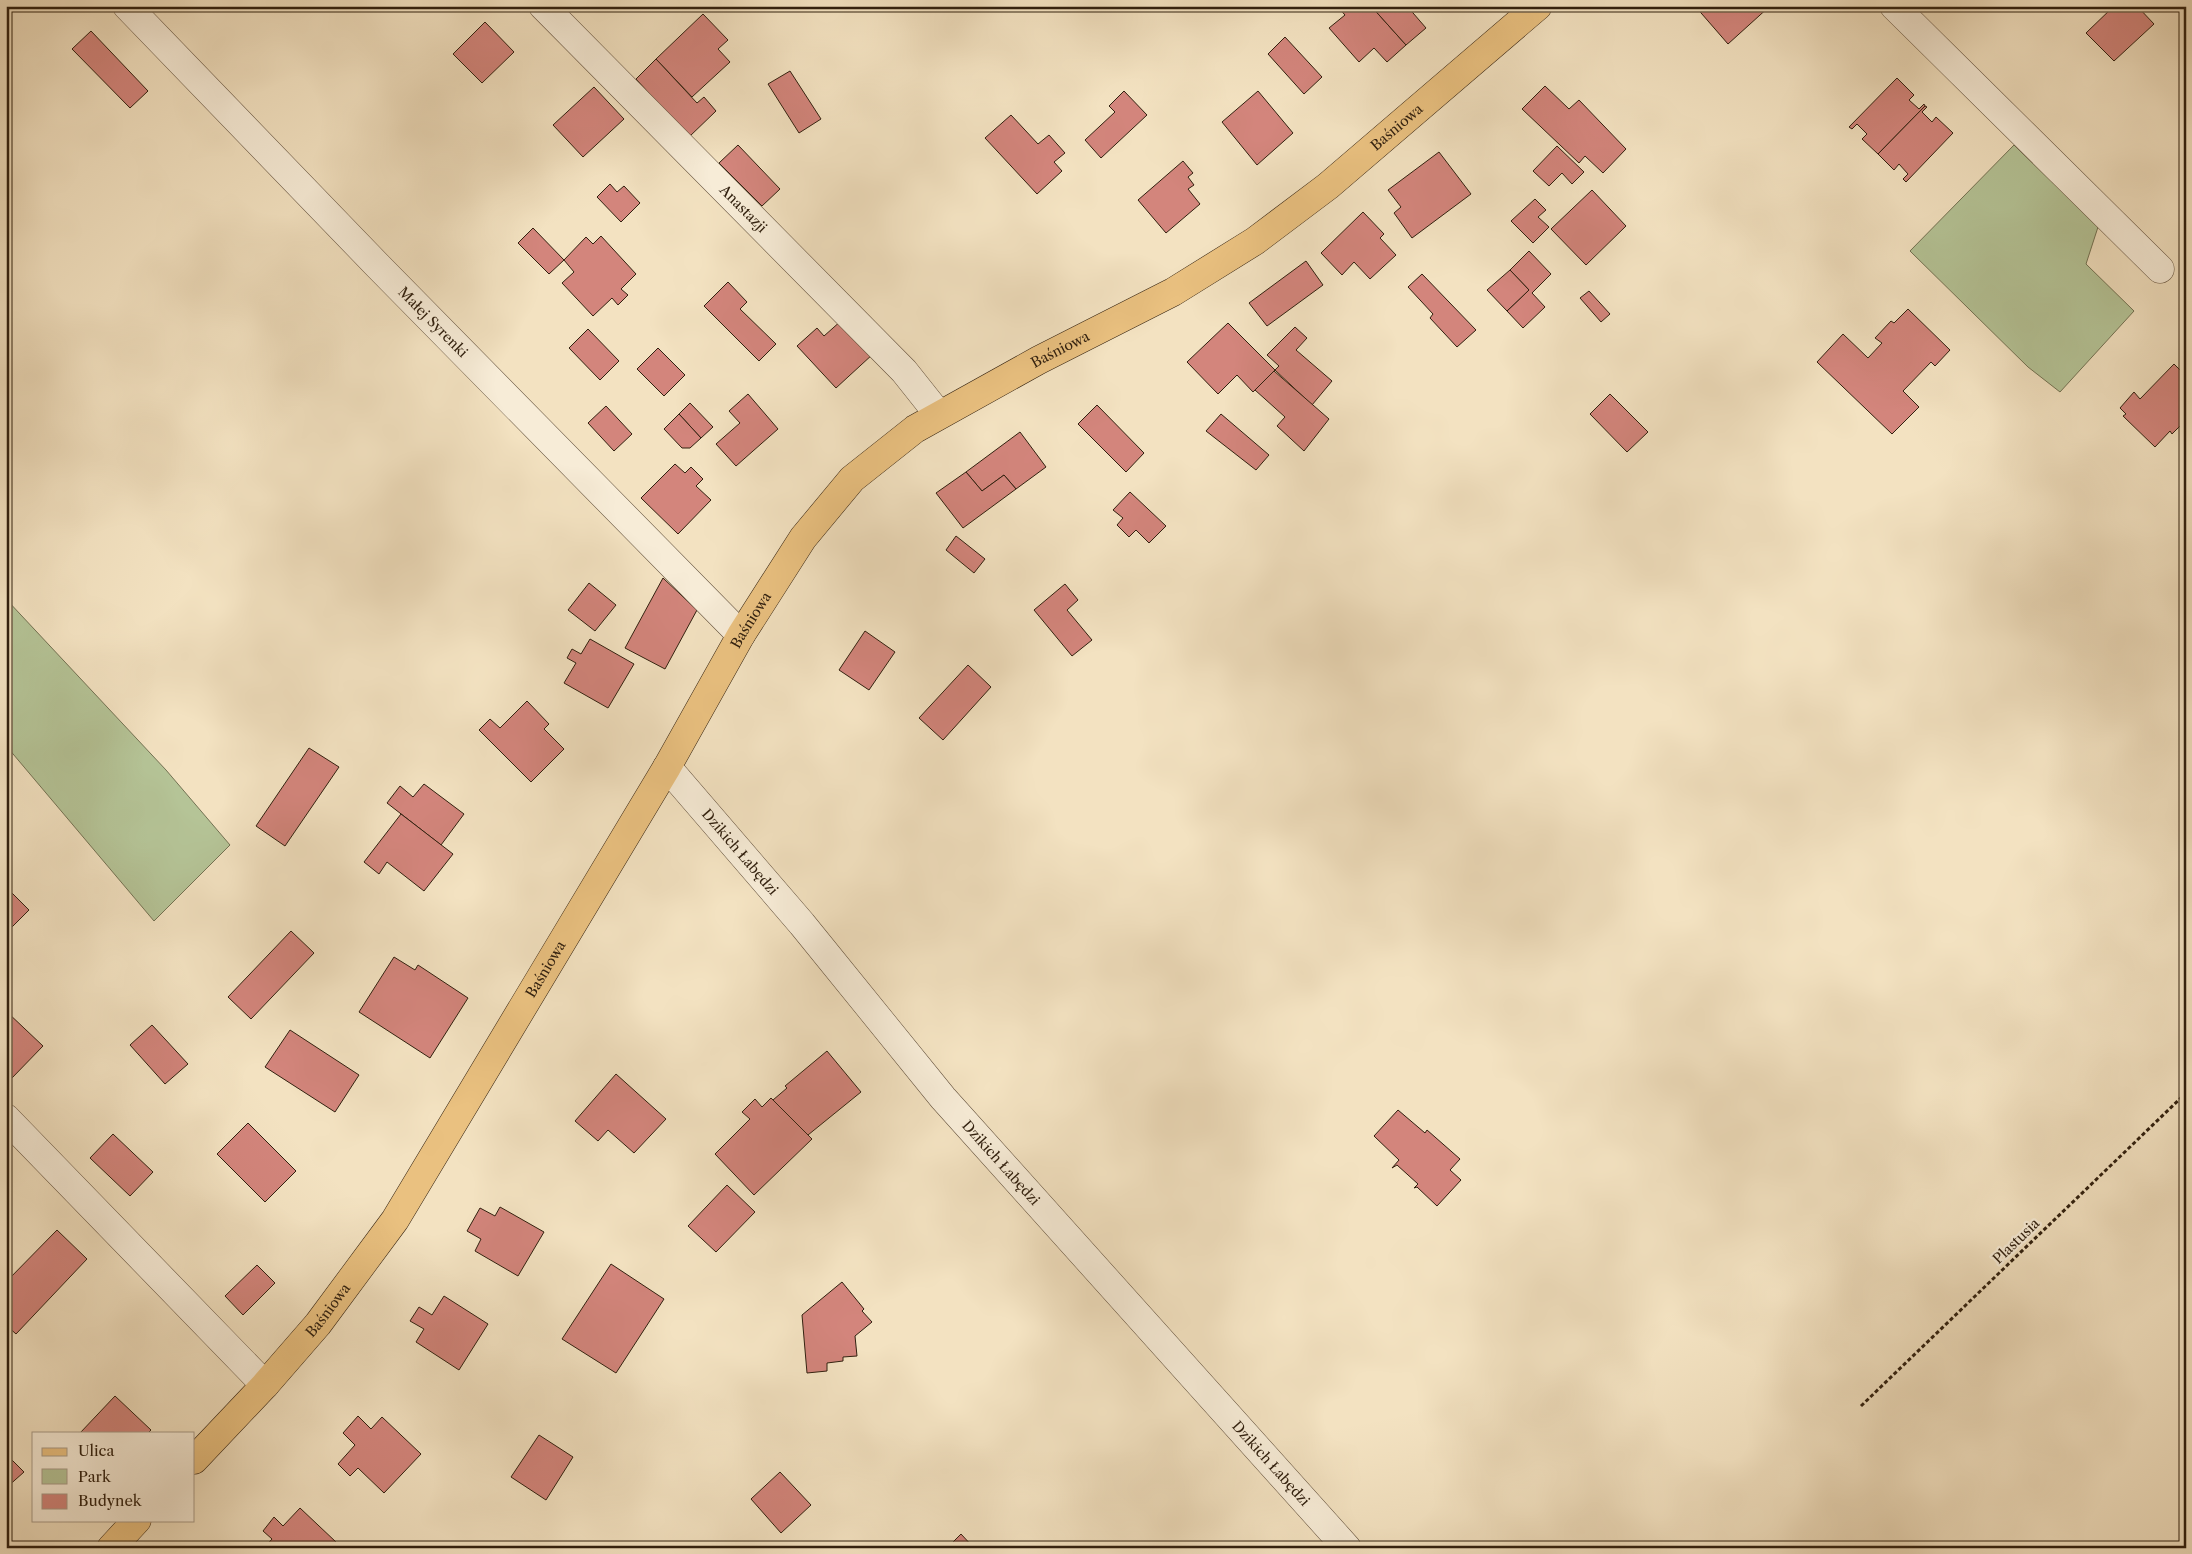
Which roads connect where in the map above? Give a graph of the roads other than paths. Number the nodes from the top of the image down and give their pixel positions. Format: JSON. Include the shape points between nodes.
{"nodes":[{"id":1,"x":126,"y":6,"type":"edge"},
{"id":2,"x":543,"y":6,"type":"edge"},
{"id":3,"x":1538,"y":6,"type":"edge"},
{"id":4,"x":1894,"y":6,"type":"edge"},
{"id":5,"x":2160,"y":269,"type":"dead end"},
{"id":6,"x":939,"y":415,"type":"junction"},
{"id":7,"x":741,"y":635,"type":"junction"},
{"id":8,"x":667,"y":767,"type":"junction"},
{"id":9,"x":6,"y":1118,"type":"edge"},
{"id":10,"x":265,"y":1385,"type":"junction"},
{"id":11,"x":195,"y":1459,"type":"edge"},
{"id":12,"x":135,"y":1522,"type":"edge"},
{"id":13,"x":111,"y":1548,"type":"edge"},
{"id":14,"x":1347,"y":1548,"type":"edge"}],
"edges":[{"from":1,"to":7,"type":"street","name":"Małej Syrenki"},
{"from":2,"to":6,"type":"street","name":"Anastazji","via":[[897,364]]},
{"from":3,"to":6,"type":"main road","name":"Baśniowa","via":[[1328,186],[1256,241],[1173,292]]},
{"from":4,"to":5,"type":"street"},
{"from":6,"to":7,"type":"main road","name":"Baśniowa","via":[[852,479],[803,538]]},
{"from":7,"to":8,"type":"main road","name":"Baśniowa"},
{"from":8,"to":10,"type":"main road","name":"Baśniowa","via":[[395,1220],[318,1324]]},
{"from":8,"to":14,"type":"street","name":"Dzikich Łabędzi","via":[[802,924],[943,1098]]},
{"from":9,"to":10,"type":"street"},
{"from":10,"to":11,"type":"main road","name":"Baśniowa"},
{"from":12,"to":13,"type":"main road"}]}
